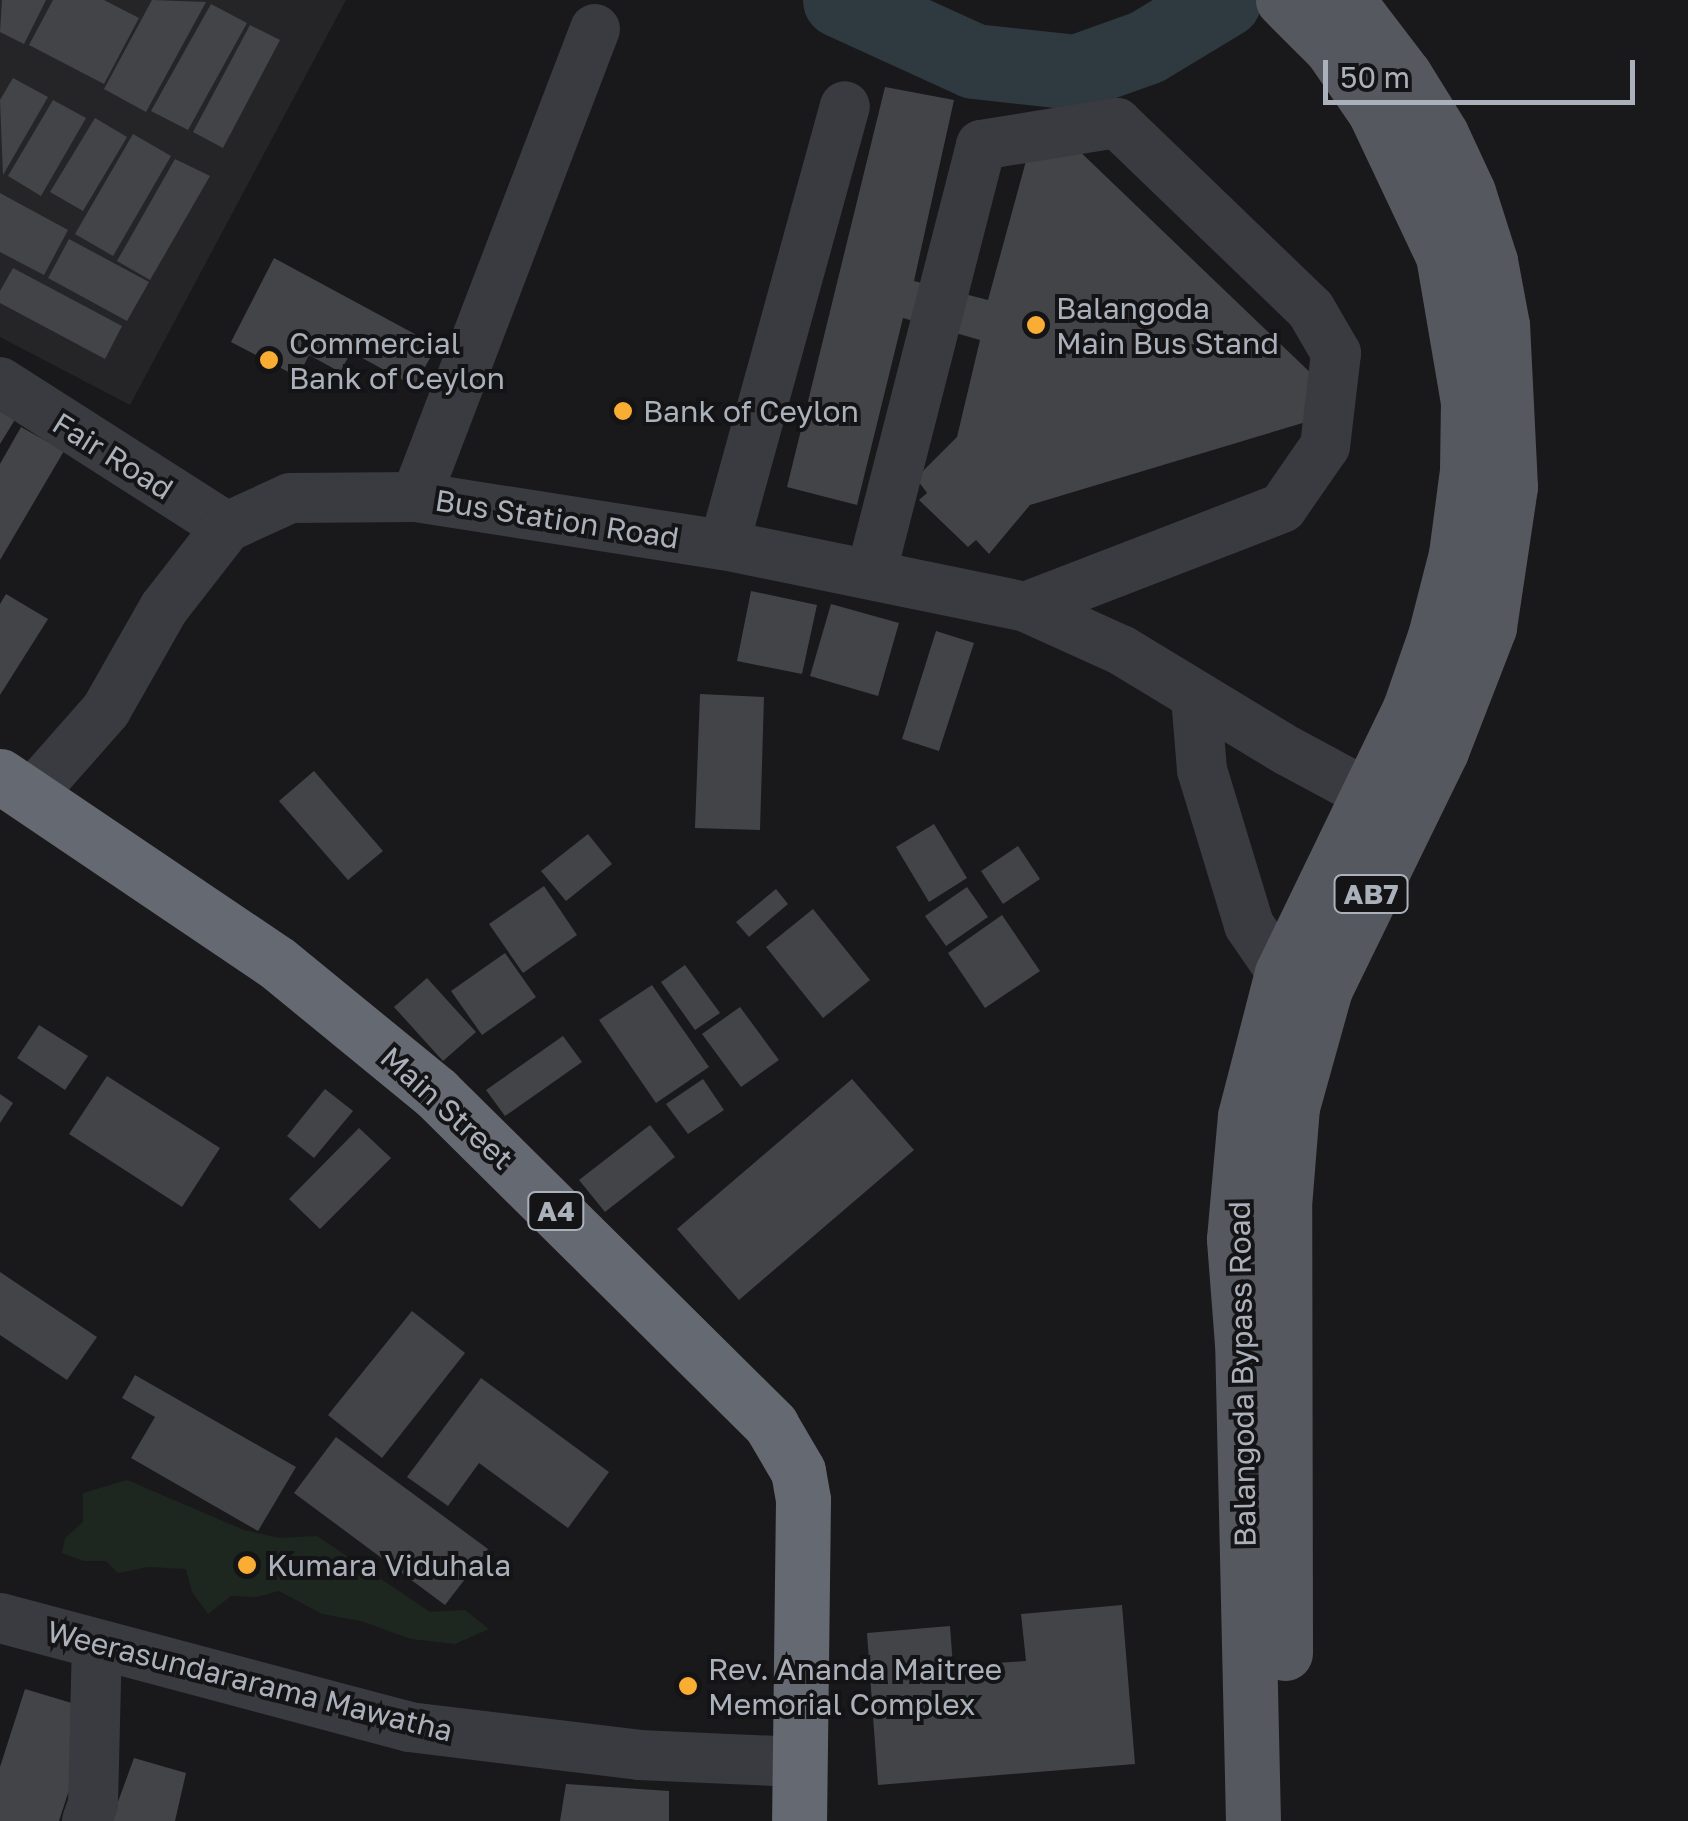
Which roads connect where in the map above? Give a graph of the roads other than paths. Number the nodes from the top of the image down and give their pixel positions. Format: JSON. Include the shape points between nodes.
{"nodes":[{"id":1,"x":1283,"y":0,"type":"edge"},
{"id":2,"x":1346,"y":21,"type":"edge"},
{"id":3,"x":595,"y":29,"type":"dead end"},
{"id":4,"x":845,"y":106,"type":"dead end"},
{"id":5,"x":0,"y":382,"type":"edge"},
{"id":6,"x":416,"y":497,"type":"junction"},
{"id":7,"x":227,"y":527,"type":"junction"},
{"id":8,"x":724,"y":545,"type":"junction"},
{"id":9,"x":871,"y":574,"type":"junction"},
{"id":10,"x":1026,"y":607,"type":"junction"},
{"id":11,"x":1196,"y":697,"type":"junction"},
{"id":12,"x":16,"y":785,"type":"edge"},
{"id":13,"x":1388,"y":805,"type":"junction"},
{"id":14,"x":1304,"y":981,"type":"junction"},
{"id":15,"x":0,"y":1618,"type":"edge"},
{"id":16,"x":97,"y":1646,"type":"junction"},
{"id":17,"x":800,"y":1762,"type":"junction"},
{"id":18,"x":86,"y":1821,"type":"edge"},
{"id":19,"x":799,"y":1821,"type":"edge"},
{"id":20,"x":1253,"y":1821,"type":"edge"},
{"id":21,"x":1288,"y":1821,"type":"edge"}],
"edges":[{"from":1,"to":2,"type":"main road","name":"Balangoda Bypass Road","number":"AB7"},
{"from":2,"to":13,"type":"main road","name":"Balangoda Bypass Road","number":"AB7","via":[[1441,134],[1468,192],[1490,262],[1509,398],[1510,486],[1489,627],[1441,751]]},
{"from":3,"to":6,"type":"street"},
{"from":4,"to":8,"type":"street"},
{"from":5,"to":7,"type":"street","name":"Fair Road"},
{"from":6,"to":7,"type":"street","name":"Bus Station Road","via":[[290,498]]},
{"from":6,"to":8,"type":"street","name":"Bus Station Road"},
{"from":7,"to":12,"type":"street","name":"Bus Station Road","via":[[164,608],[106,710]]},
{"from":8,"to":9,"type":"street","name":"Bus Station Road"},
{"from":9,"to":10,"type":"street","name":"Bus Station Road"},
{"from":9,"to":10,"type":"street","via":[[981,146],[1117,123],[1312,310],[1336,353],[1324,446],[1282,508]]},
{"from":10,"to":11,"type":"street","name":"Bus Station Road","via":[[1121,650]]},
{"from":11,"to":13,"type":"street","name":"Bus Station Road"},
{"from":11,"to":14,"type":"street","via":[[1202,770],[1248,925]]},
{"from":12,"to":17,"type":"highway","name":"Main Street","number":"A4","via":[[276,962],[436,1093],[771,1425],[798,1472],[803,1500]]},
{"from":13,"to":14,"type":"main road","name":"Balangoda Bypass Road","number":"AB7"},
{"from":14,"to":20,"type":"main road","name":"Balangoda Bypass Road","number":"AB7","via":[[1245,1116],[1234,1240]]},
{"from":14,"to":21,"type":"main road","name":"Balangoda Bypass Road","number":"AB7","via":[[1304,1053],[1286,1153]]},
{"from":15,"to":16,"type":"street","name":"Weerasundararama Mawatha"},
{"from":16,"to":17,"type":"street","name":"Weerasundararama Mawatha","via":[[409,1727],[620,1753]]},
{"from":16,"to":18,"type":"street","via":[[93,1804]]},
{"from":17,"to":19,"type":"highway","name":"Main Street","number":"A4"}]}
